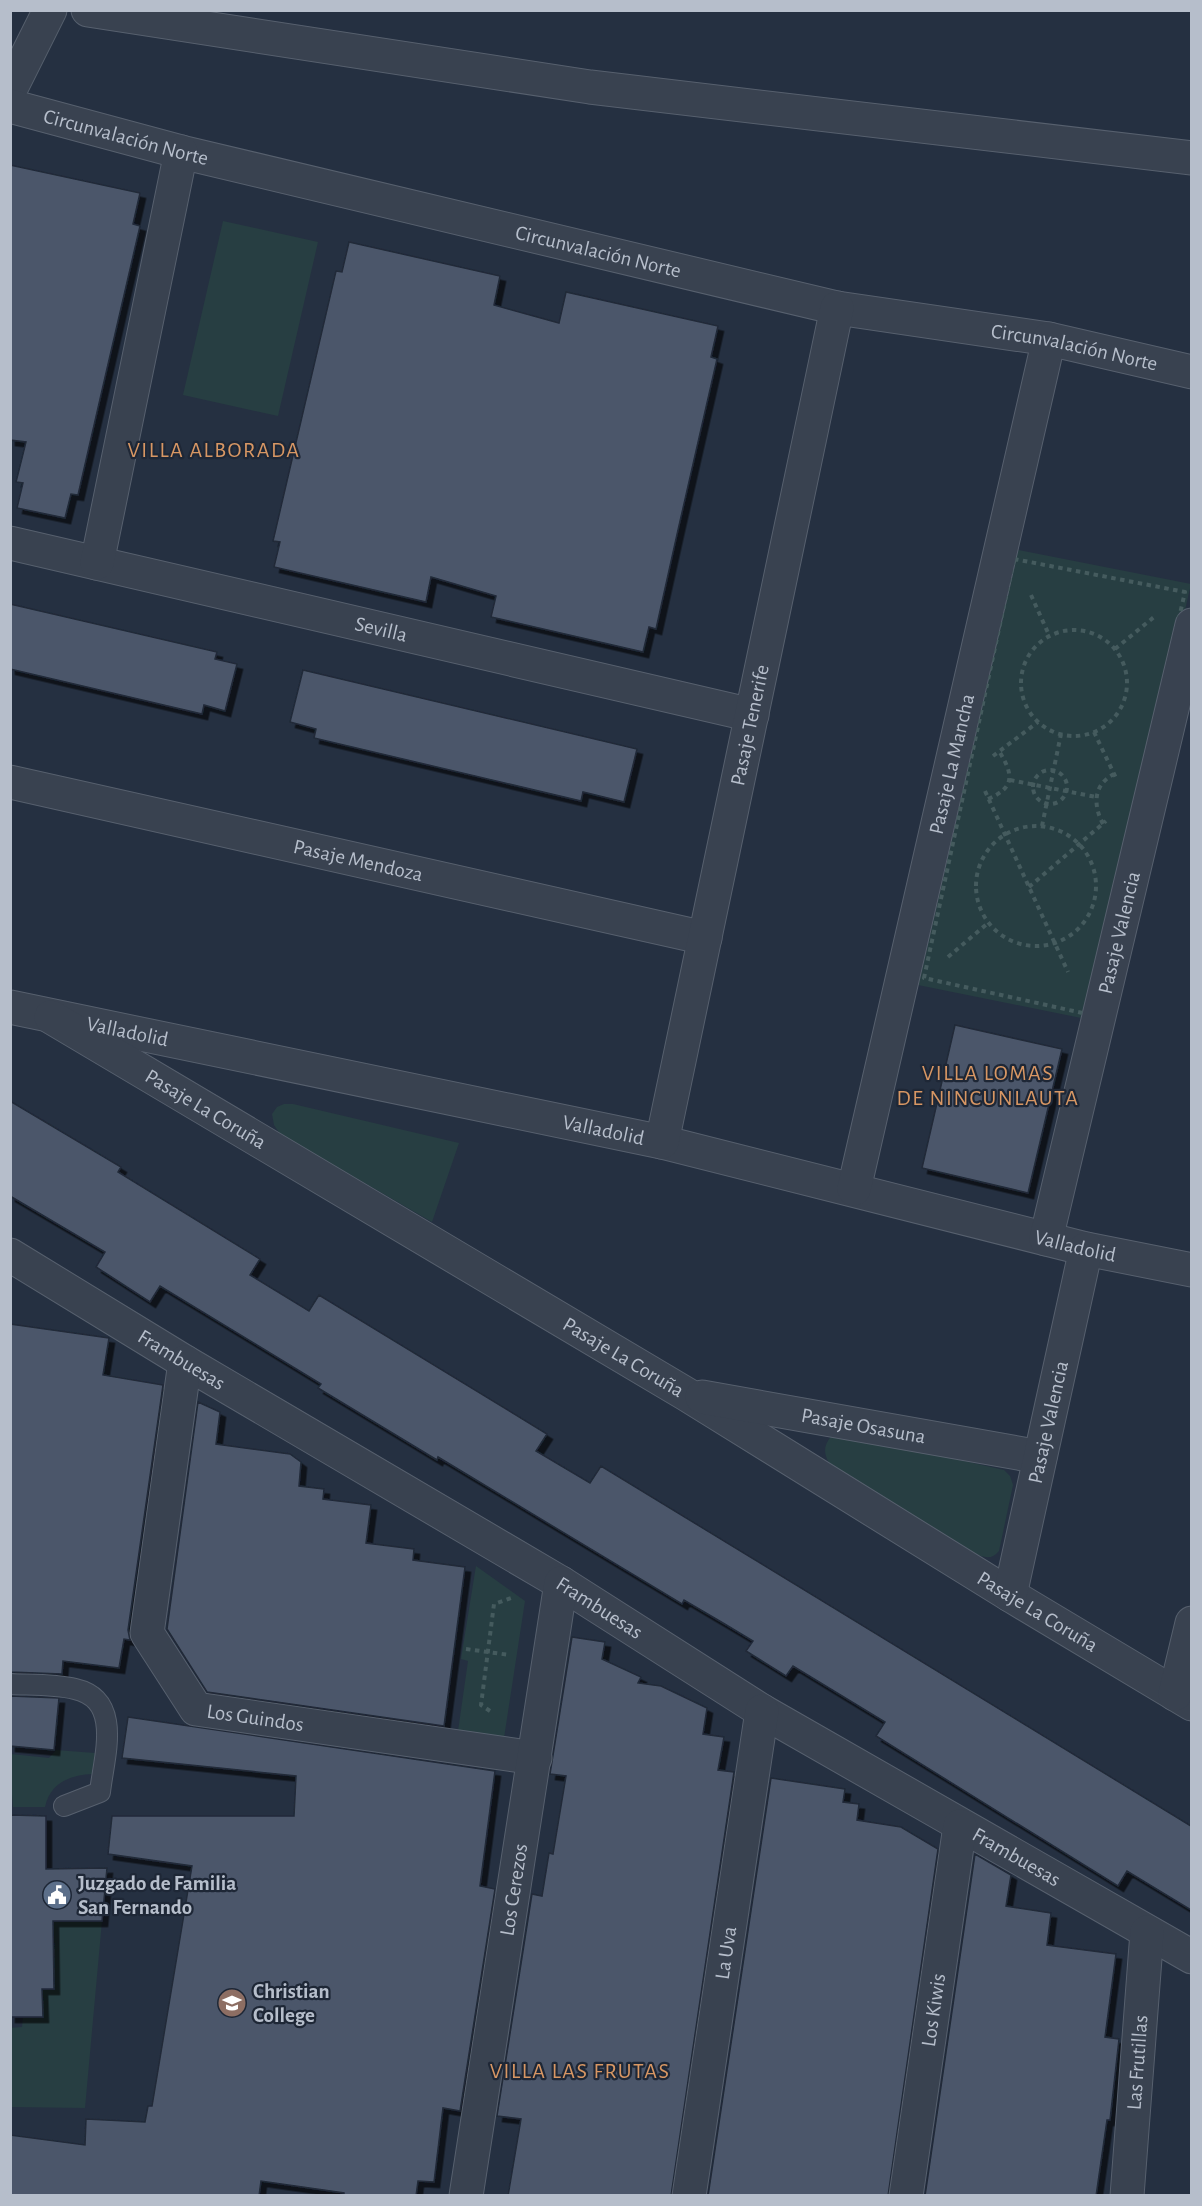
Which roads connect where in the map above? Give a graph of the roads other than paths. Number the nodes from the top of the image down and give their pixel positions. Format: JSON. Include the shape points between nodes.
{"nodes":[{"id":1,"x":50,"y":10,"type":"edge"},
{"id":2,"x":88,"y":10,"type":"edge"},
{"id":3,"x":10,"y":90,"type":"edge"},
{"id":4,"x":10,"y":106,"type":"edge"},
{"id":5,"x":181,"y":152,"type":"junction"},
{"id":6,"x":1191,"y":158,"type":"edge"},
{"id":7,"x":837,"y":308,"type":"junction"},
{"id":8,"x":1049,"y":339,"type":"junction"},
{"id":9,"x":1191,"y":372,"type":"edge"},
{"id":10,"x":10,"y":543,"type":"edge"},
{"id":11,"x":97,"y":563,"type":"junction"},
{"id":12,"x":1184,"y":612,"type":"edge"},
{"id":13,"x":752,"y":715,"type":"junction"},
{"id":14,"x":10,"y":782,"type":"edge"},
{"id":15,"x":705,"y":938,"type":"junction"},
{"id":16,"x":10,"y":1007,"type":"edge"},
{"id":17,"x":51,"y":1017,"type":"junction"},
{"id":18,"x":662,"y":1142,"type":"junction"},
{"id":19,"x":855,"y":1190,"type":"junction"},
{"id":20,"x":1046,"y":1239,"type":"junction"},
{"id":21,"x":1086,"y":1249,"type":"junction"},
{"id":22,"x":10,"y":1255,"type":"edge"},
{"id":23,"x":1191,"y":1270,"type":"edge"},
{"id":24,"x":185,"y":1362,"type":"junction"},
{"id":25,"x":686,"y":1394,"type":"junction"},
{"id":26,"x":1040,"y":1456,"type":"junction"},
{"id":27,"x":561,"y":1583,"type":"junction"},
{"id":28,"x":1010,"y":1595,"type":"junction"},
{"id":29,"x":1191,"y":1623,"type":"edge"},
{"id":30,"x":10,"y":1684,"type":"edge"},
{"id":31,"x":1183,"y":1699,"type":"edge"},
{"id":32,"x":762,"y":1711,"type":"junction"},
{"id":33,"x":535,"y":1758,"type":"junction"},
{"id":34,"x":64,"y":1806,"type":"dead end"},
{"id":35,"x":960,"y":1826,"type":"junction"},
{"id":36,"x":1147,"y":1932,"type":"junction"},
{"id":37,"x":1191,"y":1957,"type":"edge"},
{"id":38,"x":466,"y":2196,"type":"edge"},
{"id":39,"x":690,"y":2196,"type":"edge"},
{"id":40,"x":906,"y":2196,"type":"edge"},
{"id":41,"x":1127,"y":2196,"type":"edge"}],
"edges":[{"from":1,"to":3,"type":"street"},
{"from":2,"to":6,"type":"street","via":[[590,87]]},
{"from":4,"to":5,"type":"street","name":"Circunvalación Norte"},
{"from":5,"to":7,"type":"street","name":"Circunvalación Norte"},
{"from":5,"to":11,"type":"street"},
{"from":7,"to":8,"type":"street","name":"Circunvalación Norte"},
{"from":7,"to":13,"type":"street","name":"Pasaje Tenerife"},
{"from":8,"to":9,"type":"street","name":"Circunvalación Norte"},
{"from":8,"to":19,"type":"street","name":"Pasaje La Mancha"},
{"from":10,"to":11,"type":"street","name":"Sevilla"},
{"from":11,"to":13,"type":"street","name":"Sevilla"},
{"from":12,"to":20,"type":"street","name":"Pasaje Valencia"},
{"from":13,"to":15,"type":"street","name":"Pasaje Tenerife"},
{"from":14,"to":15,"type":"street","name":"Pasaje Mendoza"},
{"from":15,"to":18,"type":"street","name":"Pasaje Tenerife"},
{"from":16,"to":17,"type":"street","name":"Valladolid"},
{"from":17,"to":18,"type":"street","name":"Valladolid"},
{"from":17,"to":25,"type":"street","name":"Pasaje La Coruña"},
{"from":18,"to":19,"type":"street","name":"Valladolid"},
{"from":19,"to":20,"type":"street","name":"Valladolid"},
{"from":20,"to":21,"type":"street","name":"Valladolid"},
{"from":21,"to":23,"type":"street","name":"Valladolid"},
{"from":21,"to":26,"type":"street","name":"Pasaje Valencia"},
{"from":22,"to":24,"type":"street","name":"Frambuesas"},
{"from":24,"to":27,"type":"street","name":"Frambuesas"},
{"from":24,"to":33,"type":"street","name":"Los Guindos","via":[[147,1633],[196,1709]]},
{"from":25,"to":26,"type":"street","name":"Pasaje Osasuna"},
{"from":25,"to":28,"type":"street","name":"Pasaje La Coruña"},
{"from":26,"to":28,"type":"street","name":"Pasaje Valencia"},
{"from":27,"to":32,"type":"street","name":"Frambuesas"},
{"from":27,"to":33,"type":"street","name":"Los Cerezos"},
{"from":28,"to":31,"type":"street","name":"Pasaje La Coruña"},
{"from":29,"to":31,"type":"street"},
{"from":30,"to":34,"type":"lane","via":[[75,1689],[95,1697],[105,1712],[107,1731],[100,1792]]},
{"from":32,"to":35,"type":"street","name":"Frambuesas"},
{"from":32,"to":39,"type":"street","name":"La Uva"},
{"from":33,"to":38,"type":"street","name":"Los Cerezos"},
{"from":35,"to":36,"type":"street","name":"Frambuesas"},
{"from":35,"to":40,"type":"street","name":"Los Kiwis"},
{"from":36,"to":37,"type":"street","name":"Frambuesas"},
{"from":36,"to":41,"type":"street","name":"Las Frutillas"}]}
